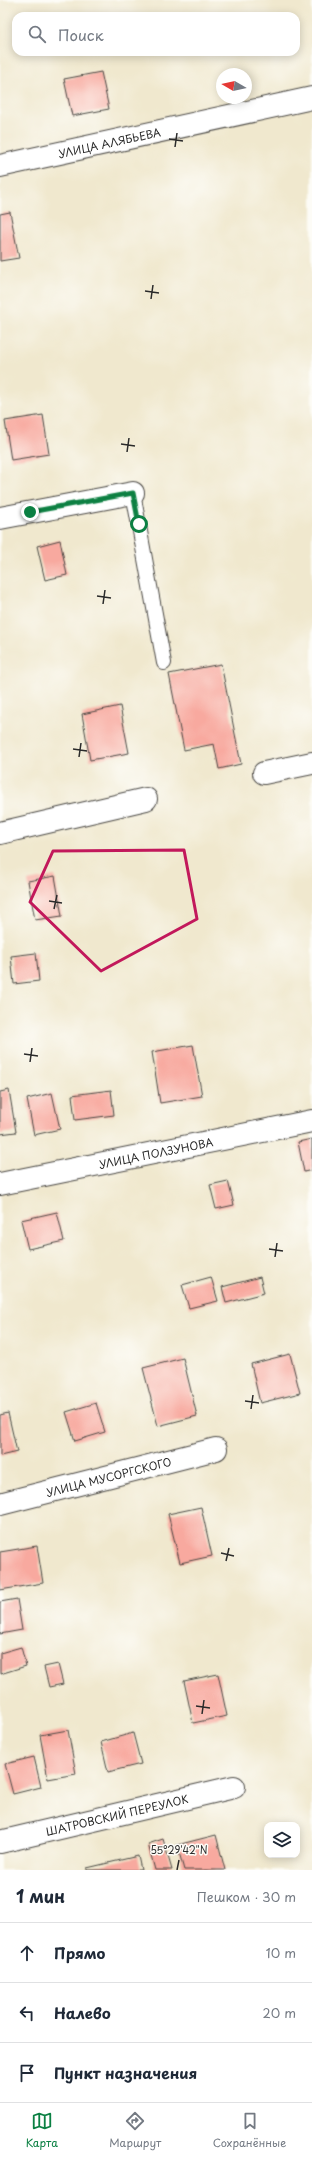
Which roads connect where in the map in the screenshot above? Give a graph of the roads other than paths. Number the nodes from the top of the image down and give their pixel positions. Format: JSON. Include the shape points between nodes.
{"nodes":[{"id":1,"x":312,"y":98,"type":"edge"},
{"id":2,"x":0,"y":166,"type":"edge"},
{"id":3,"x":133,"y":493,"type":"joint"},
{"id":4,"x":0,"y":518,"type":"edge"},
{"id":5,"x":164,"y":663,"type":"dead end"},
{"id":6,"x":312,"y":763,"type":"edge"},
{"id":7,"x":264,"y":773,"type":"dead end"},
{"id":8,"x":146,"y":799,"type":"dead end"},
{"id":9,"x":0,"y":833,"type":"edge"},
{"id":10,"x":312,"y":1121,"type":"edge"},
{"id":11,"x":0,"y":1184,"type":"edge"},
{"id":12,"x":216,"y":1449,"type":"dead end"},
{"id":13,"x":0,"y":1504,"type":"edge"},
{"id":14,"x":234,"y":1787,"type":"dead end"},
{"id":15,"x":0,"y":1842,"type":"edge"}],
"edges":[{"from":1,"to":2,"type":"street","name":"УЛИЦА АЛЯБЬЕВА"},
{"from":3,"to":4,"type":"street"},
{"from":3,"to":5,"type":"lane"},
{"from":6,"to":7,"type":"street"},
{"from":8,"to":9,"type":"street"},
{"from":10,"to":11,"type":"street","name":"УЛИЦА ПОЛЗУНОВА"},
{"from":12,"to":13,"type":"street","name":"УЛИЦА МУСОРГСКОГО"},
{"from":14,"to":15,"type":"street","name":"ШАТРОВСКИЙ ПЕРЕУЛОК"}]}
